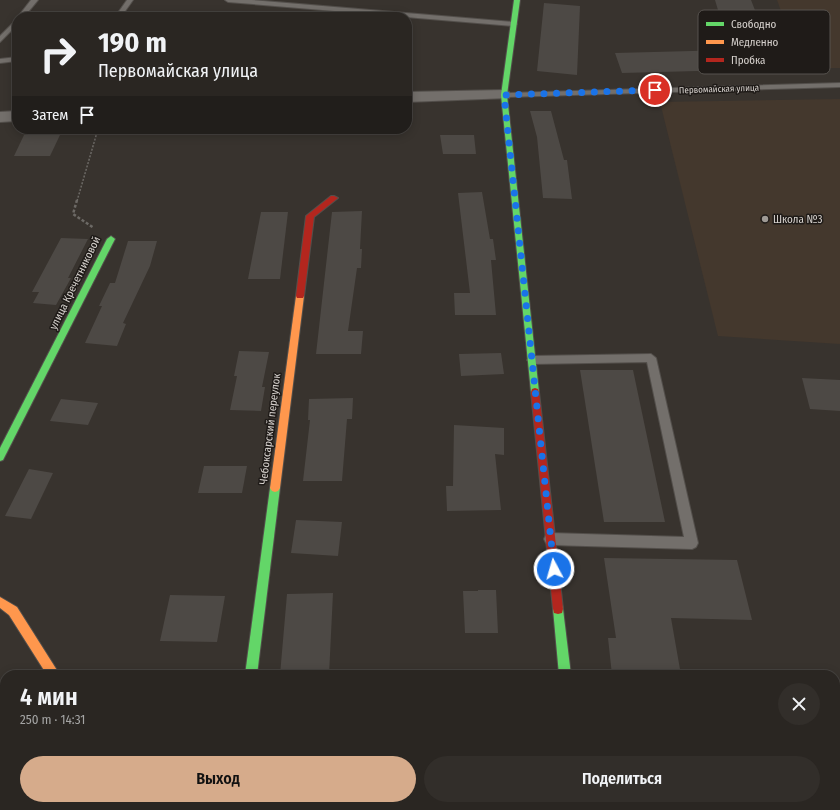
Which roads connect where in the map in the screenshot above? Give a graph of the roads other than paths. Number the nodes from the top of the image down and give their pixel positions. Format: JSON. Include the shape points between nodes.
{"nodes":[{"id":1,"x":35,"y":0,"type":"edge"},
{"id":2,"x":130,"y":0,"type":"edge"},
{"id":3,"x":228,"y":0,"type":"edge"},
{"id":4,"x":517,"y":0,"type":"edge"},
{"id":5,"x":24,"y":12,"type":"edge"},
{"id":6,"x":122,"y":12,"type":"edge"},
{"id":7,"x":371,"y":12,"type":"edge"},
{"id":8,"x":412,"y":15,"type":"edge"},
{"id":9,"x":514,"y":24,"type":"junction"},
{"id":10,"x":12,"y":27,"type":"edge"},
{"id":11,"x":0,"y":40,"type":"edge"},
{"id":12,"x":12,"y":60,"type":"edge"},
{"id":13,"x":0,"y":61,"type":"edge"},
{"id":14,"x":840,"y":85,"type":"edge"},
{"id":15,"x":504,"y":95,"type":"junction"},
{"id":16,"x":412,"y":97,"type":"edge"},
{"id":17,"x":334,"y":198,"type":"dead end"},
{"id":18,"x":111,"y":239,"type":"road end"},
{"id":19,"x":532,"y":360,"type":"junction"},
{"id":20,"x":0,"y":457,"type":"edge"},
{"id":21,"x":550,"y":539,"type":"junction"},
{"id":22,"x":0,"y":602,"type":"edge"},
{"id":23,"x":51,"y":670,"type":"edge"},
{"id":24,"x":252,"y":670,"type":"edge"},
{"id":25,"x":564,"y":670,"type":"edge"}],
"edges":[{"from":1,"to":5,"type":"lane"},
{"from":2,"to":6,"type":"lane"},
{"from":3,"to":7,"type":"lane"},
{"from":4,"to":9,"type":"street"},
{"from":8,"to":9,"type":"lane"},
{"from":9,"to":15,"type":"street"},
{"from":10,"to":11,"type":"lane"},
{"from":12,"to":13,"type":"lane"},
{"from":14,"to":15,"type":"lane","name":"Первомайская улица"},
{"from":15,"to":16,"type":"street","name":"Первомайская улица"},
{"from":15,"to":19,"type":"street"},
{"from":17,"to":24,"type":"street","name":"Чебоксарский переулок","via":[[310,216]]},
{"from":18,"to":20,"type":"street","name":"улица Кречетниковой"},
{"from":19,"to":21,"type":"street"},
{"from":19,"to":21,"type":"lane","via":[[651,358],[692,543]]},
{"from":21,"to":25,"type":"street"},
{"from":22,"to":23,"type":"street","via":[[13,611]]}]}
